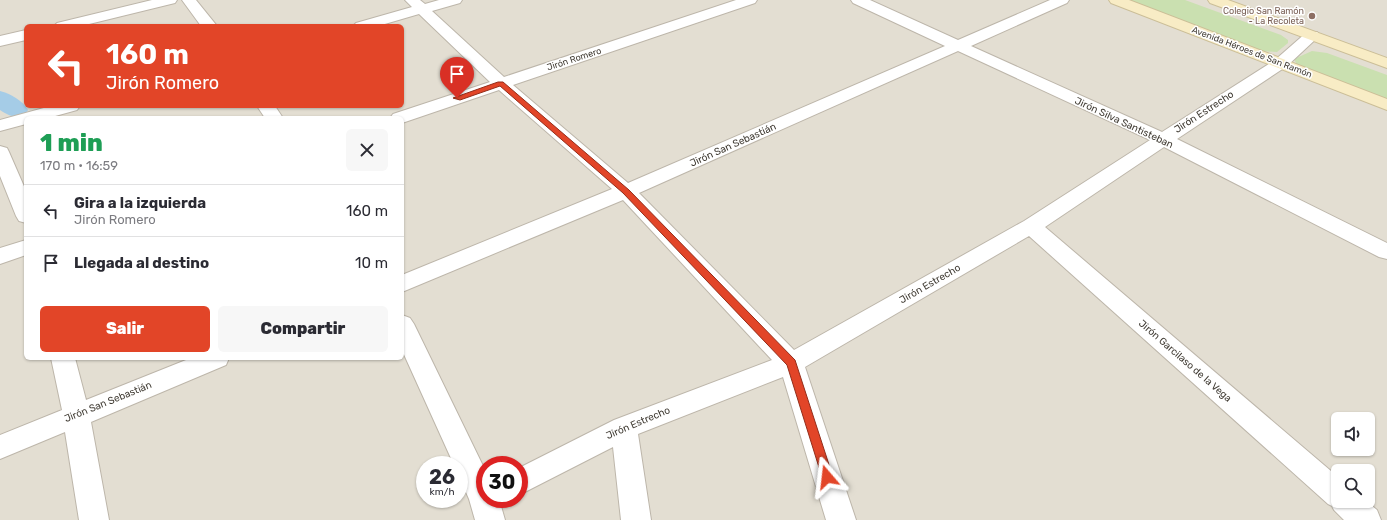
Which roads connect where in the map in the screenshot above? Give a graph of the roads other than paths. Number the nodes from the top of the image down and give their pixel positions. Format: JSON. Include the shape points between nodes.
{"nodes":[{"id":1,"x":170,"y":0,"type":"edge"},
{"id":2,"x":189,"y":0,"type":"edge"},
{"id":3,"x":455,"y":0,"type":"edge"},
{"id":4,"x":750,"y":0,"type":"edge"},
{"id":5,"x":858,"y":0,"type":"edge"},
{"id":6,"x":1062,"y":0,"type":"edge"},
{"id":7,"x":1116,"y":0,"type":"edge"},
{"id":8,"x":1215,"y":0,"type":"edge"},
{"id":9,"x":417,"y":5,"type":"edge"},
{"id":10,"x":70,"y":24,"type":"edge"},
{"id":11,"x":207,"y":24,"type":"edge"},
{"id":12,"x":366,"y":24,"type":"edge"},
{"id":13,"x":24,"y":35,"type":"edge"},
{"id":14,"x":1312,"y":35,"type":"junction"},
{"id":15,"x":0,"y":41,"type":"edge"},
{"id":16,"x":958,"y":47,"type":"junction"},
{"id":17,"x":1281,"y":63,"type":"junction"},
{"id":18,"x":1387,"y":63,"type":"edge"},
{"id":19,"x":501,"y":83,"type":"junction"},
{"id":20,"x":1387,"y":105,"type":"edge"},
{"id":21,"x":63,"y":108,"type":"edge"},
{"id":22,"x":34,"y":116,"type":"edge"},
{"id":23,"x":404,"y":116,"type":"edge"},
{"id":24,"x":24,"y":119,"type":"edge"},
{"id":25,"x":0,"y":126,"type":"edge"},
{"id":26,"x":1162,"y":139,"type":"junction"},
{"id":27,"x":0,"y":152,"type":"edge"},
{"id":28,"x":626,"y":191,"type":"junction"},
{"id":29,"x":24,"y":211,"type":"edge"},
{"id":30,"x":1031,"y":226,"type":"junction"},
{"id":31,"x":24,"y":248,"type":"edge"},
{"id":32,"x":1387,"y":252,"type":"edge"},
{"id":33,"x":0,"y":256,"type":"edge"},
{"id":34,"x":404,"y":283,"type":"edge"},
{"id":35,"x":404,"y":328,"type":"edge"},
{"id":36,"x":63,"y":360,"type":"edge"},
{"id":37,"x":212,"y":360,"type":"edge"},
{"id":38,"x":791,"y":363,"type":"junction"},
{"id":39,"x":76,"y":415,"type":"junction"},
{"id":40,"x":624,"y":428,"type":"junction"},
{"id":41,"x":0,"y":447,"type":"edge"},
{"id":42,"x":528,"y":477,"type":"edge"},
{"id":43,"x":476,"y":484,"type":"edge"},
{"id":44,"x":1331,"y":489,"type":"edge"},
{"id":45,"x":1352,"y":508,"type":"edge"},
{"id":46,"x":94,"y":520,"type":"edge"},
{"id":47,"x":636,"y":520,"type":"edge"},
{"id":48,"x":841,"y":520,"type":"edge"},
{"id":49,"x":1366,"y":520,"type":"edge"}],
"edges":[{"from":1,"to":10,"type":"street"},
{"from":2,"to":11,"type":"street"},
{"from":3,"to":9,"type":"street"},
{"from":4,"to":19,"type":"street","name":"Jirón Romero"},
{"from":5,"to":16,"type":"street","name":"Jirón Silva Santisteban"},
{"from":6,"to":16,"type":"street","name":"Jirón San Sebastián"},
{"from":7,"to":17,"type":"main road","name":"Avenida Héroes de San Ramón"},
{"from":8,"to":14,"type":"main road"},
{"from":9,"to":12,"type":"street"},
{"from":9,"to":19,"type":"street"},
{"from":13,"to":15,"type":"street"},
{"from":14,"to":17,"type":"street","name":"Jirón Estrecho"},
{"from":14,"to":18,"type":"main road"},
{"from":16,"to":26,"type":"street","name":"Jirón Silva Santisteban"},
{"from":16,"to":28,"type":"street","name":"Jirón San Sebastián"},
{"from":17,"to":20,"type":"main road","name":"Avenida Héroes de San Ramón"},
{"from":17,"to":26,"type":"street","name":"Jirón Estrecho"},
{"from":19,"to":23,"type":"street","name":"Jirón Romero"},
{"from":19,"to":28,"type":"street"},
{"from":21,"to":22,"type":"street"},
{"from":24,"to":25,"type":"street"},
{"from":26,"to":30,"type":"street","name":"Jirón Estrecho"},
{"from":26,"to":32,"type":"street","name":"Jirón Silva Santisteban"},
{"from":27,"to":29,"type":"street"},
{"from":28,"to":34,"type":"street","name":"Jirón San Sebastián"},
{"from":28,"to":38,"type":"street"},
{"from":30,"to":38,"type":"street","name":"Jirón Estrecho"},
{"from":30,"to":44,"type":"street","name":"Jirón Garcilaso de la Vega"},
{"from":31,"to":33,"type":"street"},
{"from":35,"to":43,"type":"street"},
{"from":36,"to":39,"type":"street"},
{"from":37,"to":39,"type":"street","name":"Jirón San Sebastián"},
{"from":38,"to":40,"type":"street","name":"Jirón Estrecho"},
{"from":38,"to":48,"type":"street"},
{"from":39,"to":41,"type":"street","name":"Jirón San Sebastián"},
{"from":39,"to":46,"type":"street"},
{"from":40,"to":42,"type":"street","name":"Jirón Estrecho"},
{"from":40,"to":47,"type":"street"},
{"from":45,"to":49,"type":"street"}]}
